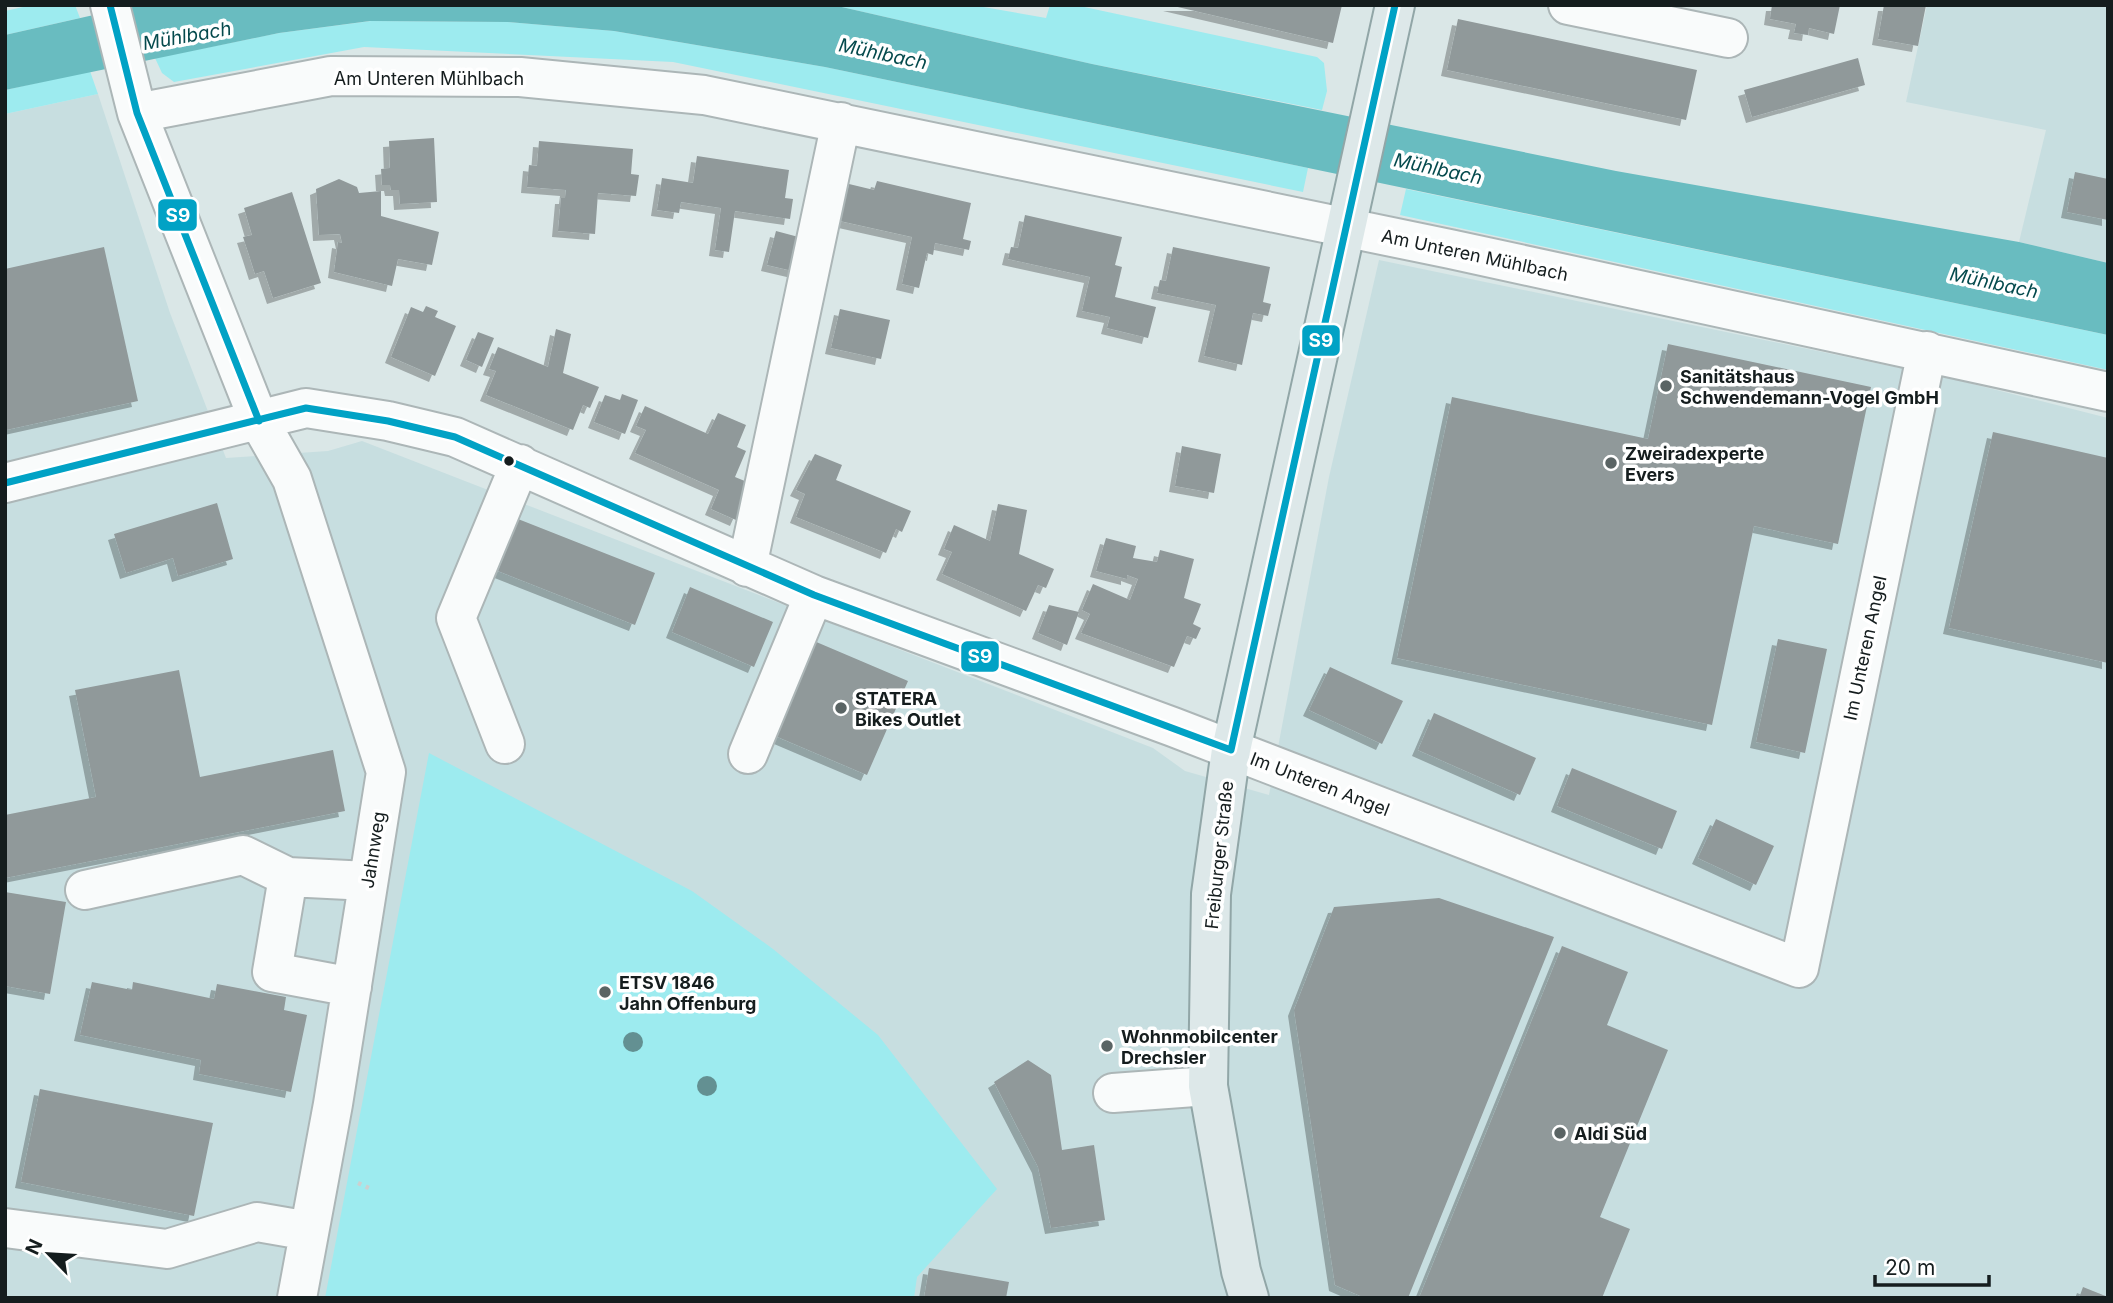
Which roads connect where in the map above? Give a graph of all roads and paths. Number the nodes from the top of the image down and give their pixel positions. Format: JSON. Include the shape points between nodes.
{"nodes":[{"id":1,"x":110,"y":5,"type":"edge"},
{"id":2,"x":1395,"y":5,"type":"edge"},
{"id":3,"x":1568,"y":5,"type":"edge"},
{"id":4,"x":1728,"y":38,"type":"dead end"},
{"id":5,"x":133,"y":98,"type":"junction"},
{"id":6,"x":841,"y":122,"type":"junction"},
{"id":7,"x":1347,"y":228,"type":"junction"},
{"id":8,"x":1927,"y":352,"type":"junction"},
{"id":9,"x":2108,"y":392,"type":"edge"},
{"id":10,"x":259,"y":421,"type":"junction"},
{"id":11,"x":520,"y":464,"type":"junction"},
{"id":12,"x":5,"y":483,"type":"edge"},
{"id":13,"x":747,"y":567,"type":"junction"},
{"id":14,"x":814,"y":595,"type":"junction"},
{"id":15,"x":505,"y":744,"type":"dead end"},
{"id":16,"x":1231,"y":750,"type":"junction"},
{"id":17,"x":748,"y":754,"type":"dead end"},
{"id":18,"x":288,"y":877,"type":"junction"},
{"id":19,"x":368,"y":881,"type":"junction"},
{"id":20,"x":85,"y":890,"type":"dead end"},
{"id":21,"x":352,"y":987,"type":"junction"},
{"id":22,"x":1208,"y":1086,"type":"junction"},
{"id":23,"x":1113,"y":1093,"type":"dead end"},
{"id":24,"x":5,"y":1228,"type":"edge"},
{"id":25,"x":309,"y":1231,"type":"junction"},
{"id":26,"x":297,"y":1298,"type":"edge"},
{"id":27,"x":1249,"y":1298,"type":"edge"}],
"edges":[{"from":1,"to":5,"type":"street"},
{"from":2,"to":7,"type":"main road","name":"Freiburger Straße"},
{"from":3,"to":4,"type":"street"},
{"from":5,"to":6,"type":"street","name":"Am Unteren Mühlbach","via":[[331,76],[520,77],[704,95]]},
{"from":5,"to":10,"type":"street"},
{"from":6,"to":7,"type":"street","name":"Am Unteren Mühlbach"},
{"from":6,"to":13,"type":"street"},
{"from":7,"to":8,"type":"street","name":"Am Unteren Mühlbach"},
{"from":7,"to":16,"type":"main road","name":"Freiburger Straße"},
{"from":8,"to":9,"type":"street","name":"Am Unteren Mühlbach"},
{"from":8,"to":16,"type":"street","name":"Im Unteren Angel","via":[[1799,968]]},
{"from":10,"to":11,"type":"street","name":"Im Unteren Angel","via":[[306,408],[388,421],[455,437]]},
{"from":10,"to":12,"type":"street","name":"Im Unteren Angel"},
{"from":10,"to":19,"type":"street","name":"Jahnweg","via":[[292,478],[386,772]]},
{"from":11,"to":13,"type":"street","name":"Im Unteren Angel"},
{"from":11,"to":15,"type":"street","via":[[456,618]]},
{"from":13,"to":14,"type":"street","name":"Im Unteren Angel"},
{"from":14,"to":16,"type":"street","name":"Im Unteren Angel"},
{"from":14,"to":17,"type":"street"},
{"from":16,"to":22,"type":"main road","name":"Freiburger Straße","via":[[1211,894]]},
{"from":18,"to":19,"type":"street"},
{"from":18,"to":20,"type":"street","via":[[243,855]]},
{"from":18,"to":21,"type":"street","via":[[272,972]]},
{"from":19,"to":21,"type":"street","name":"Jahnweg"},
{"from":21,"to":25,"type":"street","name":"Jahnweg"},
{"from":22,"to":23,"type":"street"},
{"from":22,"to":27,"type":"main road","name":"Freiburger Straße"},
{"from":24,"to":25,"type":"street","via":[[167,1249],[257,1222]]},
{"from":25,"to":26,"type":"street","name":"Jahnweg"}]}
